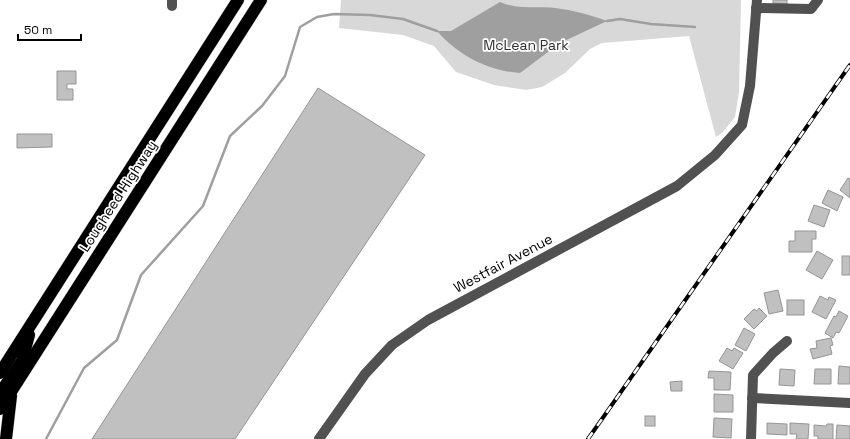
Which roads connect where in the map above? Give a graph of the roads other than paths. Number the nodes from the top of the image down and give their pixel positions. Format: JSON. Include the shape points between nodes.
{"nodes":[{"id":1,"x":238,"y":0,"type":"edge"},
{"id":2,"x":261,"y":0,"type":"edge"},
{"id":3,"x":818,"y":0,"type":"edge"},
{"id":4,"x":756,"y":4,"type":"edge"},
{"id":5,"x":798,"y":4,"type":"edge"},
{"id":6,"x":34,"y":321,"type":"junction"},
{"id":7,"x":787,"y":341,"type":"dead end"},
{"id":8,"x":0,"y":373,"type":"edge"},
{"id":9,"x":13,"y":389,"type":"junction"},
{"id":10,"x":0,"y":393,"type":"edge"},
{"id":11,"x":752,"y":398,"type":"junction"},
{"id":12,"x":850,"y":403,"type":"edge"},
{"id":13,"x":0,"y":409,"type":"edge"},
{"id":14,"x":6,"y":439,"type":"edge"},
{"id":15,"x":319,"y":439,"type":"edge"},
{"id":16,"x":751,"y":439,"type":"edge"}],
"edges":[{"from":1,"to":6,"type":"highway","name":"Lougheed Highway"},
{"from":2,"to":9,"type":"highway","name":"Lougheed Highway"},
{"from":3,"to":5,"type":"street","via":[[811,9]]},
{"from":4,"to":5,"type":"street"},
{"from":4,"to":15,"type":"street","name":"Westfair Avenue","via":[[750,86],[742,125],[715,155],[677,186],[428,320],[392,345],[365,374]]},
{"from":6,"to":8,"type":"highway","name":"Lougheed Highway"},
{"from":6,"to":10,"type":"highway","via":[[22,361]]},
{"from":7,"to":11,"type":"street","via":[[753,375]]},
{"from":9,"to":13,"type":"highway","name":"Lougheed Highway"},
{"from":9,"to":14,"type":"highway","via":[[7,416]]},
{"from":11,"to":12,"type":"street"},
{"from":11,"to":16,"type":"street"}]}
